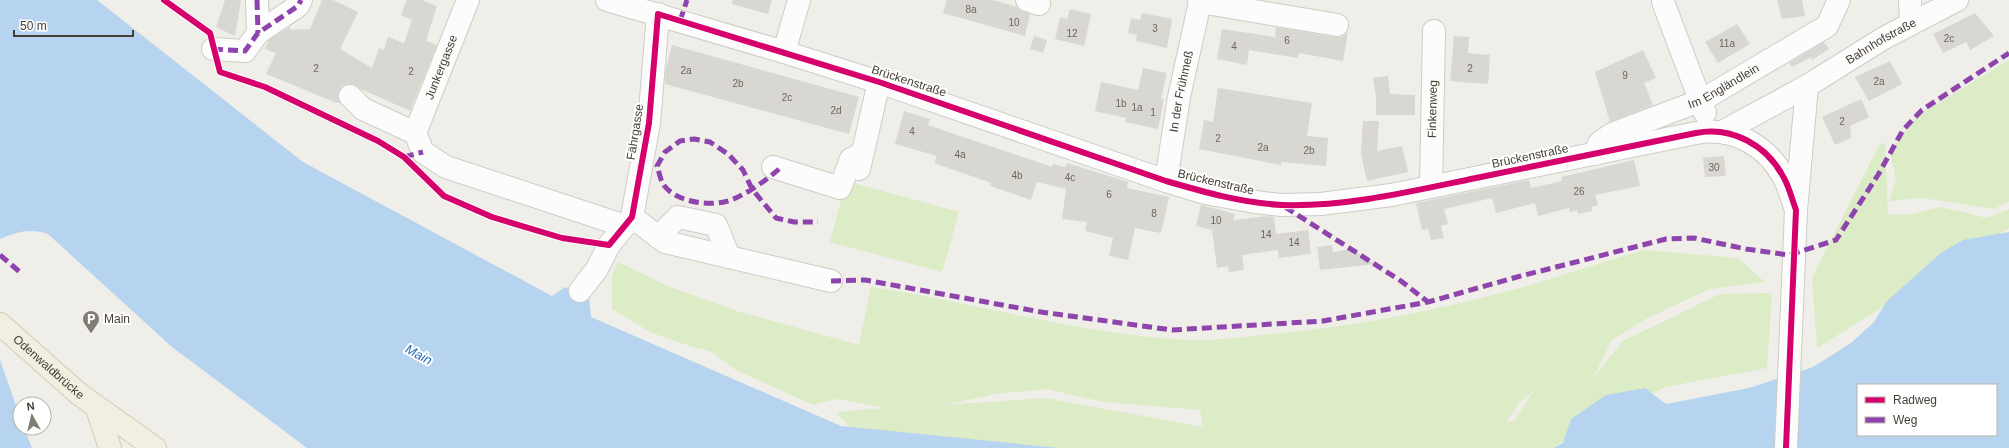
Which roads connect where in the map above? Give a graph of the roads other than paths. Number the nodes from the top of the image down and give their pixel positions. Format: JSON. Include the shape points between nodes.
{"nodes":[{"id":1,"x":257,"y":0,"type":"edge"},
{"id":2,"x":301,"y":0,"type":"edge"},
{"id":3,"x":468,"y":0,"type":"edge"},
{"id":4,"x":607,"y":0,"type":"edge"},
{"id":5,"x":799,"y":0,"type":"edge"},
{"id":6,"x":1838,"y":0,"type":"edge"},
{"id":7,"x":1910,"y":0,"type":"edge"},
{"id":8,"x":1957,"y":0,"type":"edge"},
{"id":9,"x":1199,"y":1,"type":"edge"},
{"id":10,"x":1663,"y":2,"type":"dead end"},
{"id":11,"x":658,"y":14,"type":"junction"},
{"id":12,"x":1911,"y":24,"type":"junction"},
{"id":13,"x":1337,"y":25,"type":"dead end"},
{"id":14,"x":1434,"y":31,"type":"dead end"},
{"id":15,"x":258,"y":33,"type":"junction"},
{"id":16,"x":213,"y":49,"type":"dead end"},
{"id":17,"x":784,"y":52,"type":"junction"},
{"id":18,"x":879,"y":82,"type":"junction"},
{"id":19,"x":1807,"y":86,"type":"junction"},
{"id":20,"x":350,"y":96,"type":"dead end"},
{"id":21,"x":1702,"y":100,"type":"junction"},
{"id":22,"x":1717,"y":131,"type":"junction"},
{"id":23,"x":415,"y":133,"type":"junction"},
{"id":24,"x":1595,"y":154,"type":"junction"},
{"id":25,"x":772,"y":167,"type":"dead end"},
{"id":26,"x":1166,"y":181,"type":"junction"},
{"id":27,"x":1431,"y":187,"type":"junction"},
{"id":28,"x":1796,"y":216,"type":"junction"},
{"id":29,"x":628,"y":222,"type":"junction"},
{"id":30,"x":831,"y":281,"type":"dead end"},
{"id":31,"x":580,"y":291,"type":"dead end"},
{"id":32,"x":0,"y":324,"type":"edge"},
{"id":33,"x":97,"y":409,"type":"junction"},
{"id":34,"x":110,"y":448,"type":"edge"},
{"id":35,"x":155,"y":448,"type":"edge"},
{"id":36,"x":1786,"y":448,"type":"edge"}],
"edges":[{"from":1,"to":15,"type":"street"},
{"from":2,"to":15,"type":"street","via":[[298,6]]},
{"from":3,"to":23,"type":"street","name":"Junkergasse"},
{"from":4,"to":11,"type":"street","name":"Brückenstraße"},
{"from":5,"to":17,"type":"street"},
{"from":6,"to":21,"type":"street","name":"Im Engländlein","via":[[1827,26]]},
{"from":7,"to":12,"type":"street"},
{"from":8,"to":12,"type":"street","name":"Bahnhofstraße"},
{"from":9,"to":13,"type":"street","name":"In der Frühmeß"},
{"from":9,"to":26,"type":"street","name":"In der Frühmeß","via":[[1178,97]]},
{"from":10,"to":21,"type":"street"},
{"from":11,"to":17,"type":"street","name":"Brückenstraße"},
{"from":11,"to":29,"type":"street","name":"Fährgasse","via":[[649,123]]},
{"from":12,"to":19,"type":"street","name":"Bahnhofstraße"},
{"from":14,"to":27,"type":"street","name":"Finkenweg"},
{"from":15,"to":16,"type":"street","via":[[245,52]]},
{"from":17,"to":18,"type":"street","name":"Brückenstraße"},
{"from":18,"to":25,"type":"street","via":[[860,161],[851,159],[840,188]]},
{"from":18,"to":26,"type":"street","name":"Brückenstraße"},
{"from":19,"to":22,"type":"street","name":"Bahnhofstraße"},
{"from":19,"to":28,"type":"street"},
{"from":20,"to":23,"type":"street","via":[[363,109]]},
{"from":21,"to":22,"type":"street"},
{"from":21,"to":24,"type":"street","name":"Im Engländlein","via":[[1612,134],[1599,143]]},
{"from":22,"to":24,"type":"street","name":"Brückenstraße"},
{"from":22,"to":28,"type":"street","via":[[1749,141],[1768,156],[1785,179]]},
{"from":23,"to":29,"type":"street","via":[[423,152],[446,167]]},
{"from":24,"to":27,"type":"street","name":"Brückenstraße"},
{"from":26,"to":27,"type":"street","name":"Brückenstraße","via":[[1228,198],[1281,205],[1321,204]]},
{"from":28,"to":36,"type":"street"},
{"from":29,"to":30,"type":"street","via":[[665,242]]},
{"from":29,"to":31,"type":"street","name":"Fährgasse","via":[[609,245],[597,269]]},
{"from":32,"to":33,"type":"main road","name":"Odenwaldbrücke"},
{"from":33,"to":34,"type":"main road"},
{"from":33,"to":35,"type":"main road","name":"Odenwaldbrücke"}]}
